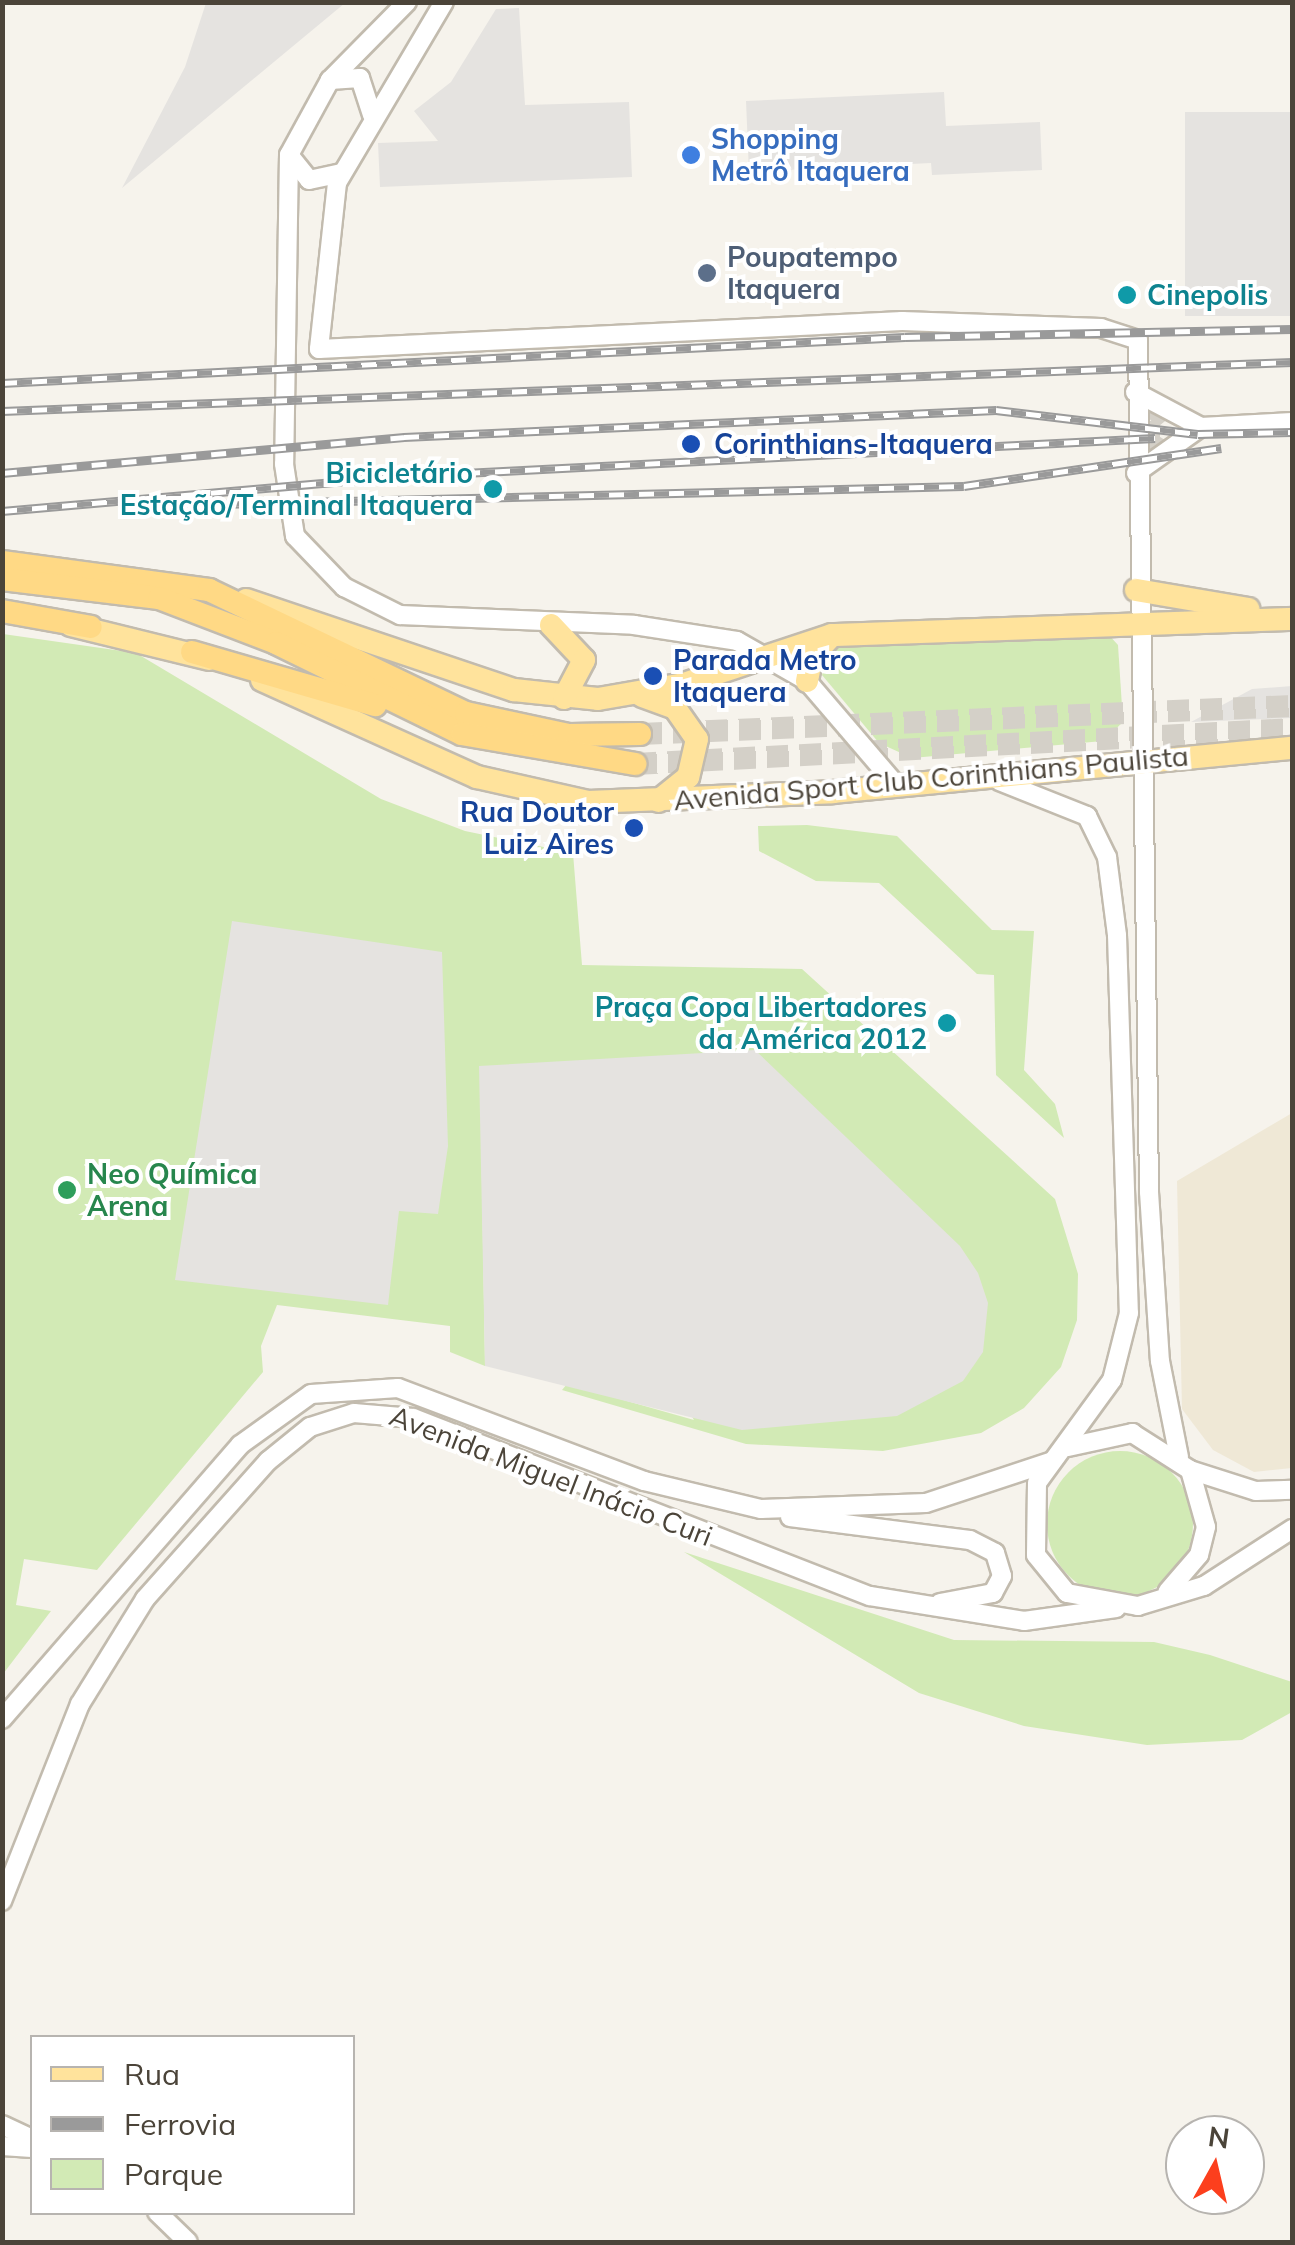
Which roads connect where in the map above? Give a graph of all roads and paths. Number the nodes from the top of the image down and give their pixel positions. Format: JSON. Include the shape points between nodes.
{"nodes":[{"id":1,"x":407,"y":2,"type":"edge"},
{"id":2,"x":444,"y":2,"type":"edge"},
{"id":3,"x":330,"y":80,"type":"junction"},
{"id":4,"x":372,"y":115,"type":"junction"},
{"id":5,"x":289,"y":155,"type":"junction"},
{"id":6,"x":341,"y":172,"type":"junction"},
{"id":7,"x":1135,"y":392,"type":"junction"},
{"id":8,"x":1292,"y":422,"type":"edge"},
{"id":9,"x":1200,"y":427,"type":"junction"},
{"id":10,"x":1136,"y":473,"type":"junction"},
{"id":11,"x":2,"y":562,"type":"edge"},
{"id":12,"x":2,"y":579,"type":"edge"},
{"id":13,"x":209,"y":590,"type":"junction"},
{"id":14,"x":1136,"y":590,"type":"junction"},
{"id":15,"x":2,"y":610,"type":"edge"},
{"id":16,"x":1289,"y":619,"type":"edge"},
{"id":17,"x":2,"y":621,"type":"edge"},
{"id":18,"x":1136,"y":622,"type":"junction"},
{"id":19,"x":551,"y":624,"type":"junction"},
{"id":20,"x":91,"y":627,"type":"junction"},
{"id":21,"x":832,"y":636,"type":"junction"},
{"id":22,"x":192,"y":652,"type":"junction"},
{"id":23,"x":764,"y":653,"type":"junction"},
{"id":24,"x":806,"y":680,"type":"junction"},
{"id":25,"x":633,"y":695,"type":"junction"},
{"id":26,"x":564,"y":698,"type":"junction"},
{"id":27,"x":433,"y":722,"type":"junction"},
{"id":28,"x":640,"y":734,"type":"tunnel mouth"},
{"id":29,"x":1292,"y":748,"type":"edge"},
{"id":30,"x":1138,"y":758,"type":"junction"},
{"id":31,"x":635,"y":764,"type":"tunnel mouth"},
{"id":32,"x":988,"y":778,"type":"junction"},
{"id":33,"x":897,"y":786,"type":"junction"},
{"id":34,"x":655,"y":803,"type":"junction"},
{"id":35,"x":1056,"y":1457,"type":"junction"},
{"id":36,"x":1184,"y":1464,"type":"junction"},
{"id":37,"x":1292,"y":1490,"type":"edge"},
{"id":38,"x":762,"y":1509,"type":"junction"},
{"id":39,"x":1292,"y":1529,"type":"edge"},
{"id":40,"x":870,"y":1596,"type":"junction"},
{"id":41,"x":1159,"y":1598,"type":"junction"},
{"id":42,"x":1116,"y":1608,"type":"junction"},
{"id":43,"x":2,"y":1719,"type":"edge"},
{"id":44,"x":2,"y":1901,"type":"edge"},
{"id":45,"x":2,"y":2125,"type":"edge"},
{"id":46,"x":30,"y":2137,"type":"edge"},
{"id":47,"x":2,"y":2146,"type":"edge"},
{"id":48,"x":30,"y":2148,"type":"edge"},
{"id":49,"x":161,"y":2215,"type":"edge"},
{"id":50,"x":188,"y":2242,"type":"edge"}],
"edges":[{"from":1,"to":3,"type":"street"},
{"from":2,"to":4,"type":"street"},
{"from":3,"to":4,"type":"street","via":[[360,78]]},
{"from":3,"to":5,"type":"street"},
{"from":4,"to":6,"type":"street"},
{"from":5,"to":6,"type":"street","via":[[309,180]]},
{"from":5,"to":19,"type":"street","via":[[284,464],[295,536],[322,571],[371,605],[423,618]]},
{"from":6,"to":7,"type":"street","via":[[325,239],[319,349],[902,321],[1101,328],[1138,340]]},
{"from":7,"to":9,"type":"street"},
{"from":7,"to":10,"type":"street"},
{"from":8,"to":9,"type":"street"},
{"from":9,"to":10,"type":"street"},
{"from":10,"to":14,"type":"street"},
{"from":11,"to":13,"type":"highway"},
{"from":12,"to":27,"type":"highway","via":[[107,587],[186,606]]},
{"from":13,"to":26,"type":"main road"},
{"from":13,"to":28,"type":"highway","via":[[466,714],[569,735]]},
{"from":14,"to":16,"type":"main road"},
{"from":14,"to":18,"type":"street"},
{"from":15,"to":20,"type":"highway"},
{"from":16,"to":18,"type":"main road"},
{"from":17,"to":20,"type":"main road","name":"Avenida Sport Club Corinthians Paulista"},
{"from":18,"to":21,"type":"main road"},
{"from":18,"to":30,"type":"street"},
{"from":19,"to":23,"type":"street","via":[[711,634]]},
{"from":19,"to":26,"type":"main road","via":[[584,660]]},
{"from":20,"to":22,"type":"main road","name":"Avenida Sport Club Corinthians Paulista"},
{"from":21,"to":23,"type":"main road"},
{"from":21,"to":24,"type":"main road","via":[[812,656]]},
{"from":22,"to":27,"type":"highway","via":[[241,659]]},
{"from":22,"to":34,"type":"main road","name":"Avenida Sport Club Corinthians Paulista","via":[[477,777],[588,802]]},
{"from":23,"to":24,"type":"street"},
{"from":23,"to":25,"type":"main road"},
{"from":24,"to":33,"type":"street"},
{"from":25,"to":26,"type":"main road"},
{"from":25,"to":34,"type":"main road","via":[[675,708],[697,738],[688,777]]},
{"from":27,"to":31,"type":"highway","via":[[514,749]]},
{"from":29,"to":30,"type":"main road","name":"Avenida Sport Club Corinthians Paulista"},
{"from":30,"to":32,"type":"main road","name":"Avenida Sport Club Corinthians Paulista"},
{"from":30,"to":36,"type":"street","via":[[1149,1192],[1162,1378]]},
{"from":32,"to":33,"type":"main road","name":"Avenida Sport Club Corinthians Paulista"},
{"from":32,"to":35,"type":"street","via":[[1087,816],[1113,882],[1130,1313],[1112,1380]]},
{"from":33,"to":34,"type":"main road","name":"Avenida Sport Club Corinthians Paulista"},
{"from":35,"to":36,"type":"street","via":[[1105,1433],[1132,1433]]},
{"from":35,"to":38,"type":"street","name":"Avenida Miguel Inácio Curi","via":[[926,1503]]},
{"from":35,"to":42,"type":"street","via":[[1030,1507],[1036,1556],[1068,1593]]},
{"from":36,"to":37,"type":"street","via":[[1256,1490]]},
{"from":36,"to":41,"type":"street","via":[[1206,1527],[1182,1580]]},
{"from":38,"to":40,"type":"street","via":[[842,1529],[970,1540],[1001,1564],[998,1586],[977,1601]]},
{"from":38,"to":43,"type":"street","name":"Avenida Miguel Inácio Curi","via":[[644,1481],[398,1388],[310,1394],[240,1445]]},
{"from":39,"to":41,"type":"street","name":"Avenida Miguel Inácio Curi","via":[[1204,1586]]},
{"from":40,"to":42,"type":"street","name":"Avenida Miguel Inácio Curi","via":[[1024,1621]]},
{"from":40,"to":44,"type":"street","name":"Avenida Miguel Inácio Curi","via":[[412,1418],[379,1410],[329,1420],[291,1441],[227,1502],[99,1664]]},
{"from":41,"to":42,"type":"street","name":"Avenida Miguel Inácio Curi"},
{"from":45,"to":46,"type":"street"},
{"from":47,"to":48,"type":"street"},
{"from":49,"to":50,"type":"street"}]}
